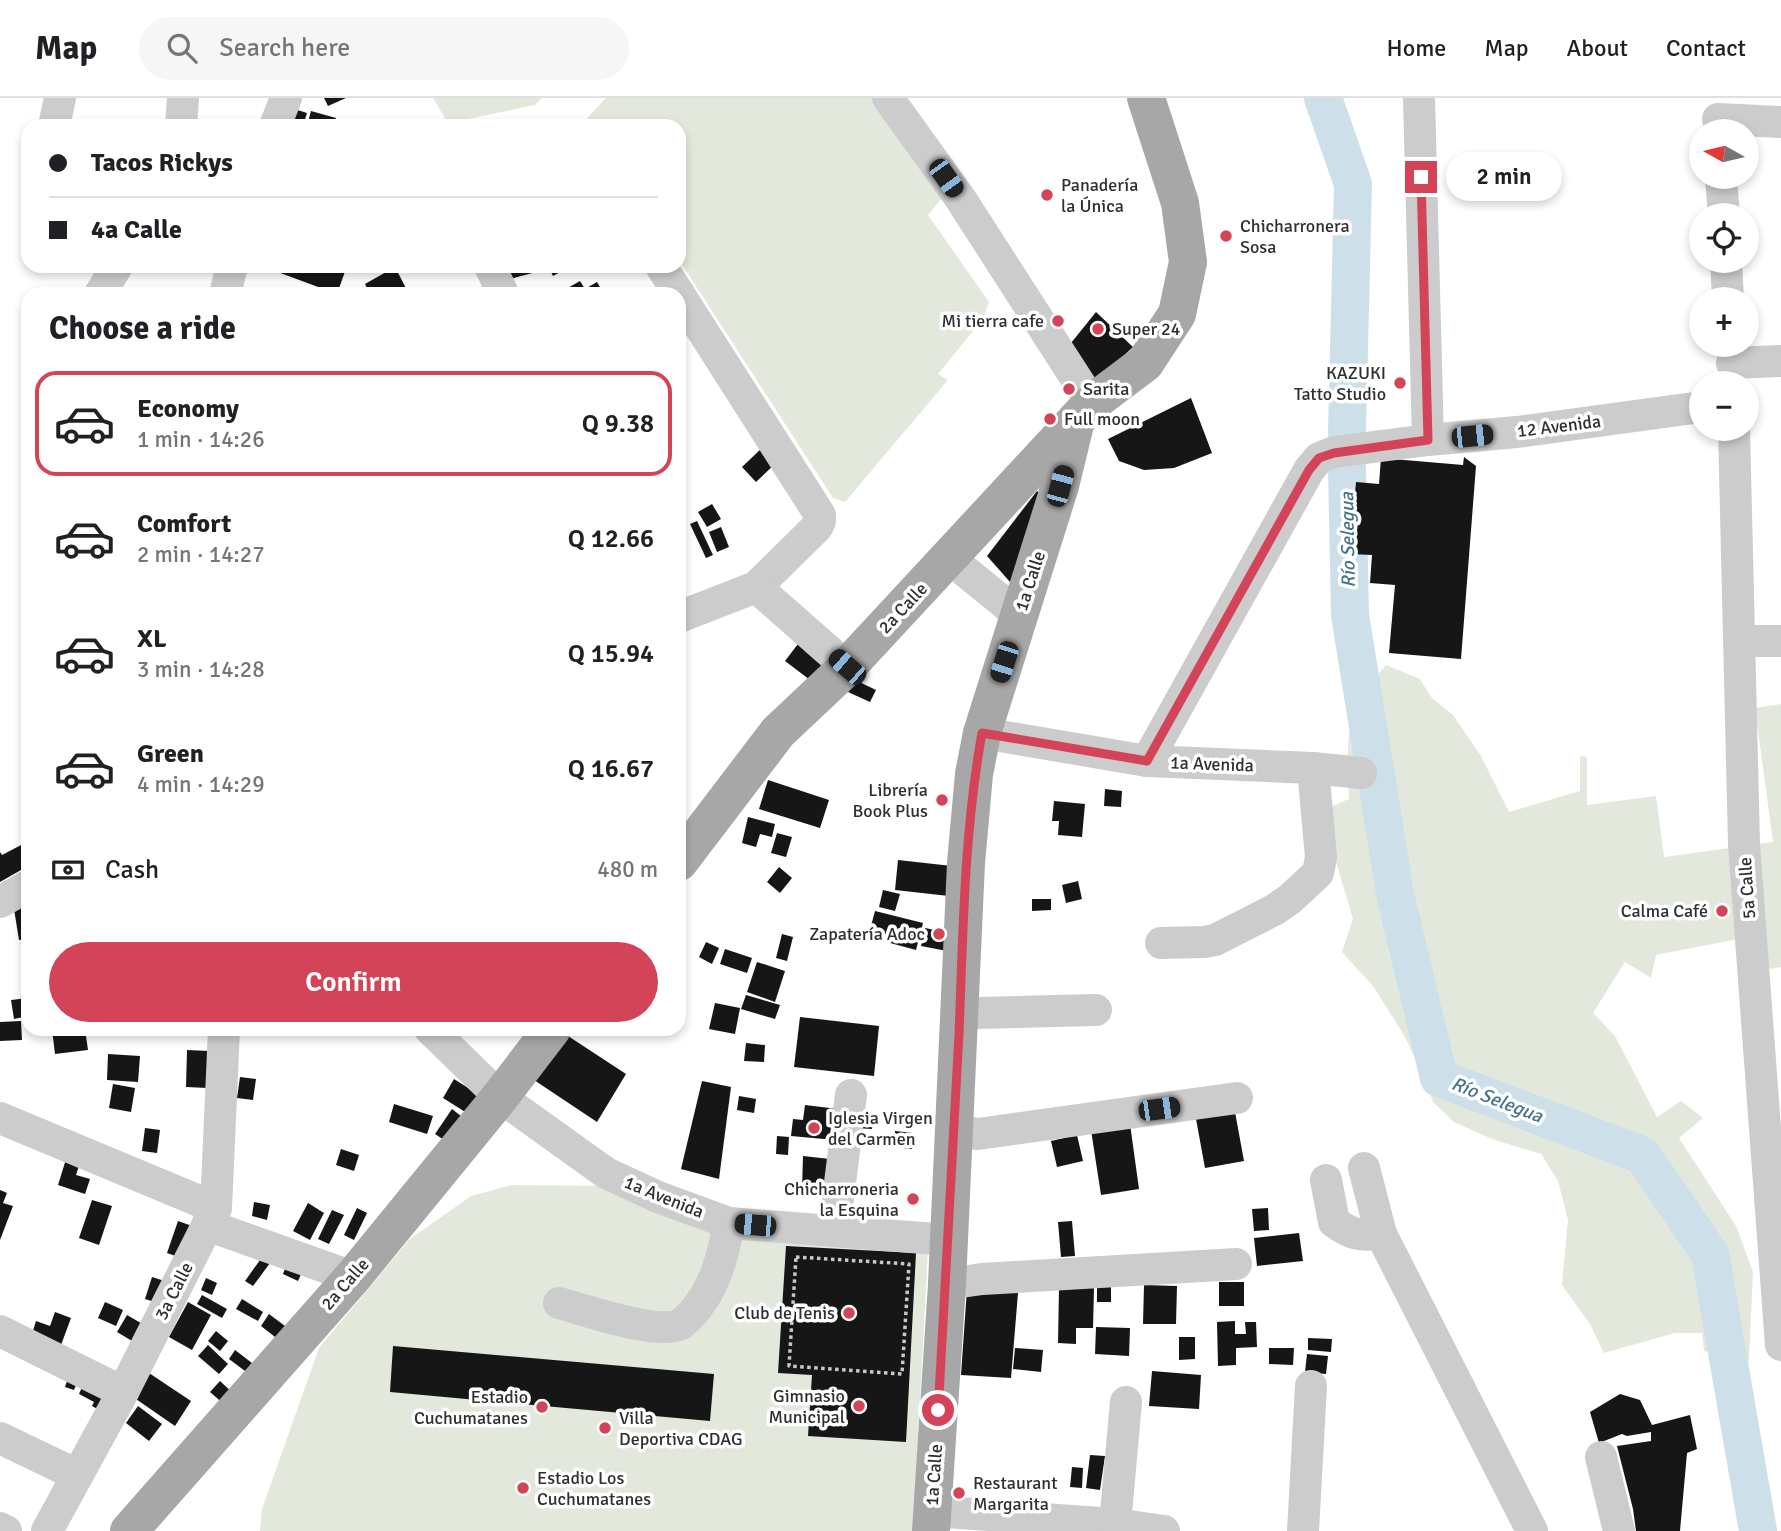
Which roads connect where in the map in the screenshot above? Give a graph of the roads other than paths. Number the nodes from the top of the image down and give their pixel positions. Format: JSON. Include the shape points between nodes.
{"nodes":[{"id":1,"x":60,"y":98,"type":"edge"},
{"id":2,"x":183,"y":98,"type":"edge"},
{"id":3,"x":286,"y":98,"type":"edge"},
{"id":4,"x":888,"y":98,"type":"edge"},
{"id":5,"x":1146,"y":98,"type":"edge"},
{"id":6,"x":1419,"y":98,"type":"edge"},
{"id":7,"x":1718,"y":116,"type":"edge"},
{"id":8,"x":56,"y":119,"type":"edge"},
{"id":9,"x":182,"y":119,"type":"edge"},
{"id":10,"x":278,"y":119,"type":"edge"},
{"id":11,"x":1781,"y":122,"type":"edge"},
{"id":12,"x":686,"y":305,"type":"edge"},
{"id":13,"x":1781,"y":361,"type":"edge"},
{"id":14,"x":1732,"y":364,"type":"edge"},
{"id":15,"x":1689,"y":409,"type":"edge"},
{"id":16,"x":1084,"y":412,"type":"junction"},
{"id":17,"x":1428,"y":440,"type":"junction"},
{"id":18,"x":1734,"y":441,"type":"edge"},
{"id":19,"x":950,"y":558,"type":"junction"},
{"id":20,"x":755,"y":587,"type":"junction"},
{"id":21,"x":686,"y":614,"type":"edge"},
{"id":22,"x":1019,"y":615,"type":"junction"},
{"id":23,"x":1739,"y":641,"type":"junction"},
{"id":24,"x":1781,"y":641,"type":"edge"},
{"id":25,"x":847,"y":667,"type":"junction"},
{"id":26,"x":982,"y":733,"type":"junction"},
{"id":27,"x":1147,"y":761,"type":"junction"},
{"id":28,"x":1313,"y":768,"type":"junction"},
{"id":29,"x":1361,"y":773,"type":"dead end"},
{"id":30,"x":686,"y":853,"type":"edge"},
{"id":31,"x":21,"y":890,"type":"edge"},
{"id":32,"x":0,"y":902,"type":"edge"},
{"id":33,"x":1161,"y":943,"type":"dead end"},
{"id":34,"x":1096,"y":1010,"type":"dead end"},
{"id":35,"x":960,"y":1012,"type":"junction"},
{"id":36,"x":225,"y":1036,"type":"edge"},
{"id":37,"x":437,"y":1036,"type":"edge"},
{"id":38,"x":547,"y":1036,"type":"edge"},
{"id":39,"x":851,"y":1095,"type":"dead end"},
{"id":40,"x":500,"y":1097,"type":"junction"},
{"id":41,"x":1237,"y":1098,"type":"dead end"},
{"id":42,"x":0,"y":1118,"type":"edge"},
{"id":43,"x":954,"y":1131,"type":"junction"},
{"id":44,"x":1364,"y":1168,"type":"dead end"},
{"id":45,"x":1326,"y":1181,"type":"dead end"},
{"id":46,"x":212,"y":1216,"type":"junction"},
{"id":47,"x":729,"y":1223,"type":"junction"},
{"id":48,"x":834,"y":1231,"type":"junction"},
{"id":49,"x":1381,"y":1234,"type":"junction"},
{"id":50,"x":948,"y":1240,"type":"junction"},
{"id":51,"x":1236,"y":1264,"type":"dead end"},
{"id":52,"x":353,"y":1277,"type":"junction"},
{"id":53,"x":947,"y":1284,"type":"junction"},
{"id":54,"x":559,"y":1303,"type":"dead end"},
{"id":55,"x":0,"y":1331,"type":"edge"},
{"id":56,"x":1781,"y":1345,"type":"edge"},
{"id":57,"x":1311,"y":1386,"type":"dead end"},
{"id":58,"x":123,"y":1392,"type":"junction"},
{"id":59,"x":1126,"y":1402,"type":"dead end"},
{"id":60,"x":0,"y":1438,"type":"edge"},
{"id":61,"x":1601,"y":1457,"type":"dead end"},
{"id":62,"x":77,"y":1475,"type":"junction"},
{"id":63,"x":931,"y":1521,"type":"edge"},
{"id":64,"x":1008,"y":1524,"type":"edge"},
{"id":65,"x":1115,"y":1524,"type":"junction"},
{"id":66,"x":0,"y":1528,"type":"edge"},
{"id":67,"x":6,"y":1531,"type":"edge"},
{"id":68,"x":47,"y":1531,"type":"edge"},
{"id":69,"x":128,"y":1531,"type":"edge"},
{"id":70,"x":1164,"y":1531,"type":"edge"},
{"id":71,"x":1303,"y":1531,"type":"edge"},
{"id":72,"x":1532,"y":1531,"type":"edge"},
{"id":73,"x":1619,"y":1531,"type":"edge"}],
"edges":[{"from":1,"to":8,"type":"street"},
{"from":2,"to":9,"type":"street"},
{"from":3,"to":10,"type":"street"},
{"from":4,"to":16,"type":"street","via":[[960,198]]},
{"from":5,"to":16,"type":"main road","via":[[1180,203],[1188,262],[1177,314],[1145,363]]},
{"from":6,"to":17,"type":"street"},
{"from":7,"to":11,"type":"street"},
{"from":12,"to":20,"type":"street","via":[[820,515],[817,527]]},
{"from":13,"to":14,"type":"street"},
{"from":15,"to":17,"type":"street","name":"12 Avenida"},
{"from":16,"to":19,"type":"main road","name":"2a Calle"},
{"from":16,"to":22,"type":"main road","name":"1a Calle"},
{"from":17,"to":27,"type":"street","name":"12 Avenida","via":[[1319,458]]},
{"from":18,"to":23,"type":"street","name":"5a Calle"},
{"from":19,"to":22,"type":"street"},
{"from":19,"to":25,"type":"main road","name":"2a Calle"},
{"from":20,"to":21,"type":"street"},
{"from":20,"to":25,"type":"street"},
{"from":22,"to":26,"type":"main road","name":"1a Calle"},
{"from":23,"to":24,"type":"street"},
{"from":23,"to":56,"type":"street","name":"5a Calle","via":[[1744,845]]},
{"from":25,"to":30,"type":"main road","name":"2a Calle","via":[[778,732]]},
{"from":26,"to":27,"type":"street","name":"1a Avenida"},
{"from":26,"to":35,"type":"main road","name":"1a Calle","via":[[970,813]]},
{"from":27,"to":28,"type":"street","name":"1a Avenida"},
{"from":28,"to":29,"type":"street","name":"1a Avenida"},
{"from":28,"to":33,"type":"street","via":[[1321,858],[1318,873],[1274,910],[1215,940]]},
{"from":31,"to":32,"type":"street"},
{"from":34,"to":35,"type":"street"},
{"from":35,"to":43,"type":"main road","name":"1a Calle"},
{"from":36,"to":46,"type":"street","name":"3a Calle"},
{"from":37,"to":40,"type":"street","name":"1a Avenida"},
{"from":38,"to":40,"type":"main road","name":"2a Calle"},
{"from":39,"to":48,"type":"street"},
{"from":40,"to":47,"type":"street","name":"1a Avenida","via":[[606,1173]]},
{"from":40,"to":52,"type":"main road","name":"2a Calle"},
{"from":41,"to":43,"type":"street","via":[[978,1134]]},
{"from":42,"to":46,"type":"street"},
{"from":43,"to":50,"type":"main road","name":"1a Calle"},
{"from":44,"to":49,"type":"street"},
{"from":45,"to":49,"type":"street","via":[[1334,1222],[1361,1236]]},
{"from":46,"to":52,"type":"street"},
{"from":46,"to":58,"type":"street","name":"3a Calle"},
{"from":47,"to":48,"type":"street","name":"1a Avenida"},
{"from":47,"to":54,"type":"street","via":[[714,1279],[681,1324],[657,1328]]},
{"from":48,"to":50,"type":"street","name":"1a Avenida"},
{"from":49,"to":72,"type":"street"},
{"from":50,"to":53,"type":"main road","name":"1a Calle"},
{"from":51,"to":53,"type":"street"},
{"from":52,"to":69,"type":"main road","name":"2a Calle"},
{"from":53,"to":63,"type":"main road","name":"1a Calle"},
{"from":55,"to":58,"type":"street"},
{"from":57,"to":71,"type":"street"},
{"from":58,"to":62,"type":"street","name":"3a Calle"},
{"from":59,"to":65,"type":"street"},
{"from":60,"to":62,"type":"street"},
{"from":61,"to":73,"type":"street"},
{"from":62,"to":68,"type":"street","name":"3a Calle"},
{"from":63,"to":64,"type":"street"},
{"from":64,"to":65,"type":"street"},
{"from":65,"to":70,"type":"street"},
{"from":66,"to":67,"type":"street"}]}
